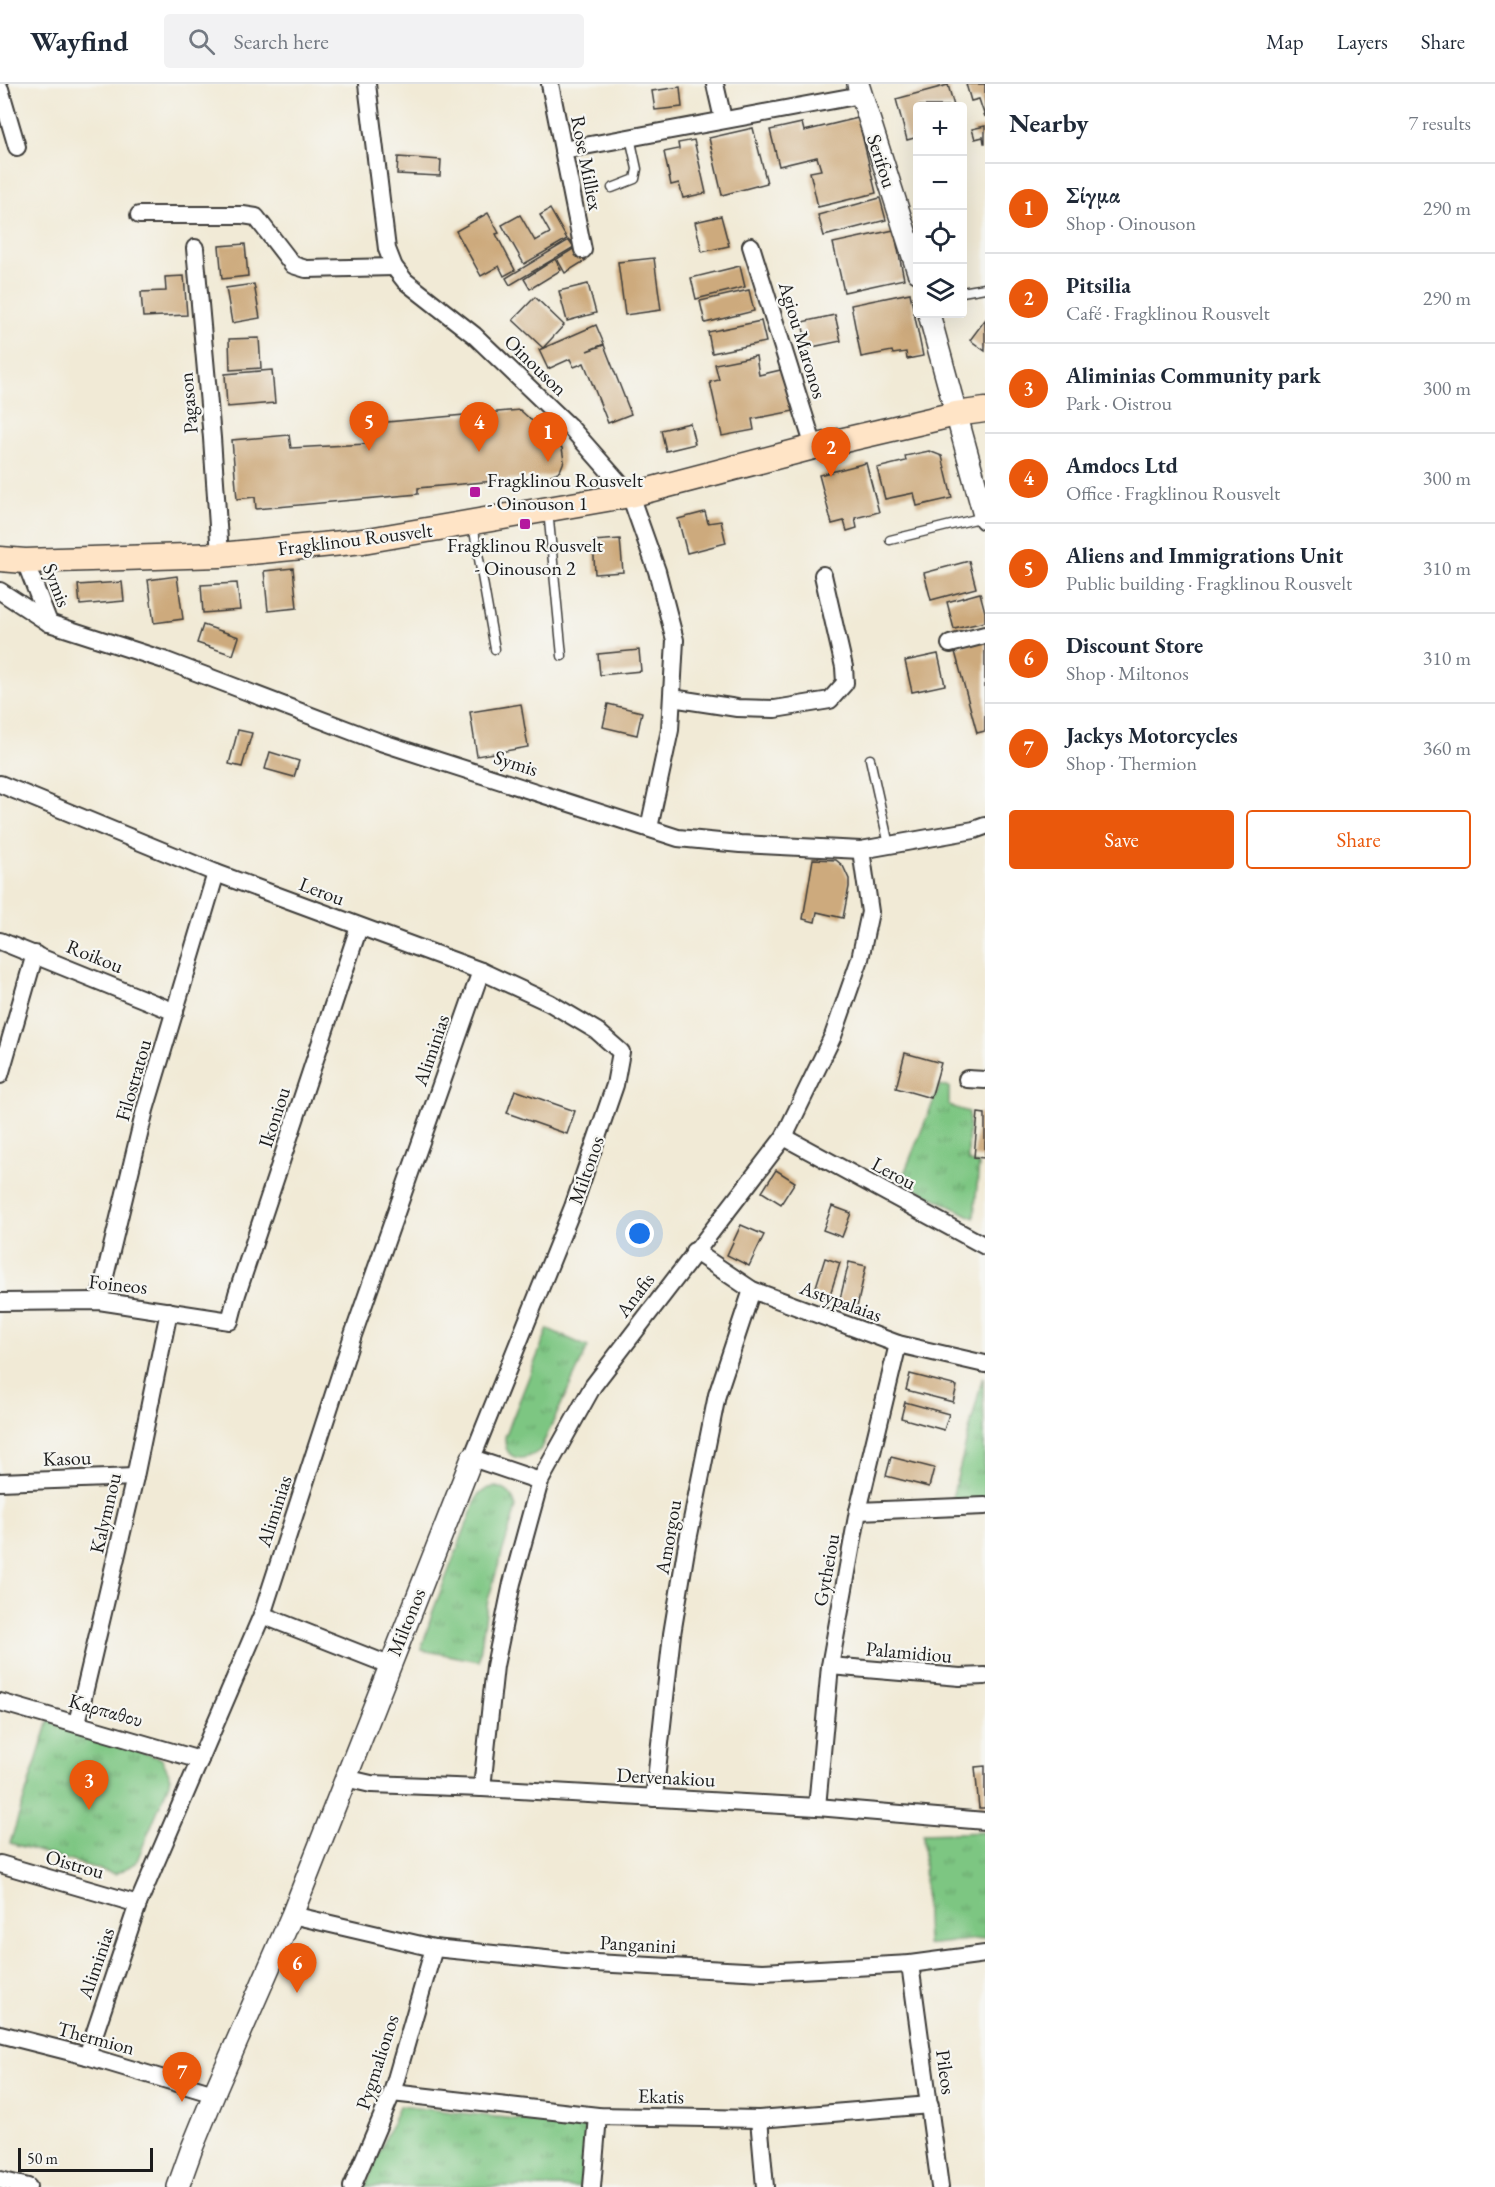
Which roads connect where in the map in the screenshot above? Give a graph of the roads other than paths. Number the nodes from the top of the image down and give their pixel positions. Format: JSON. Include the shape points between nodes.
{"nodes":[{"id":1,"x":367,"y":84,"type":"edge"},
{"id":2,"x":550,"y":84,"type":"edge"},
{"id":3,"x":715,"y":84,"type":"edge"},
{"id":4,"x":0,"y":89,"type":"edge"},
{"id":5,"x":860,"y":89,"type":"edge"},
{"id":6,"x":723,"y":119,"type":"junction"},
{"id":7,"x":630,"y":137,"type":"junction"},
{"id":8,"x":17,"y":147,"type":"dead end"},
{"id":9,"x":563,"y":150,"type":"junction"},
{"id":10,"x":612,"y":188,"type":"dead end"},
{"id":11,"x":139,"y":215,"type":"dead end"},
{"id":12,"x":751,"y":246,"type":"dead end"},
{"id":13,"x":195,"y":248,"type":"dead end"},
{"id":14,"x":583,"y":250,"type":"dead end"},
{"id":15,"x":915,"y":264,"type":"edge"},
{"id":16,"x":394,"y":267,"type":"junction"},
{"id":17,"x":985,"y":288,"type":"edge"},
{"id":18,"x":967,"y":291,"type":"edge"},
{"id":19,"x":930,"y":318,"type":"edge"},
{"id":20,"x":985,"y":410,"type":"edge"},
{"id":21,"x":956,"y":414,"type":"junction"},
{"id":22,"x":814,"y":447,"type":"junction"},
{"id":23,"x":981,"y":493,"type":"edge"},
{"id":24,"x":630,"y":495,"type":"junction"},
{"id":25,"x":548,"y":509,"type":"junction"},
{"id":26,"x":985,"y":518,"type":"edge"},
{"id":27,"x":473,"y":522,"type":"junction"},
{"id":28,"x":890,"y":540,"type":"dead end"},
{"id":29,"x":220,"y":555,"type":"junction"},
{"id":30,"x":0,"y":559,"type":"edge"},
{"id":31,"x":25,"y":561,"type":"junction"},
{"id":32,"x":824,"y":575,"type":"dead end"},
{"id":33,"x":0,"y":591,"type":"edge"},
{"id":34,"x":49,"y":623,"type":"junction"},
{"id":35,"x":985,"y":635,"type":"edge"},
{"id":36,"x":950,"y":644,"type":"dead end"},
{"id":37,"x":495,"y":649,"type":"dead end"},
{"id":38,"x":562,"y":656,"type":"dead end"},
{"id":39,"x":672,"y":698,"type":"junction"},
{"id":40,"x":870,"y":759,"type":"dead end"},
{"id":41,"x":0,"y":784,"type":"edge"},
{"id":42,"x":985,"y":826,"type":"edge"},
{"id":43,"x":649,"y":828,"type":"junction"},
{"id":44,"x":889,"y":845,"type":"junction"},
{"id":45,"x":861,"y":850,"type":"junction"},
{"id":46,"x":216,"y":873,"type":"junction"},
{"id":47,"x":359,"y":927,"type":"junction"},
{"id":48,"x":0,"y":941,"type":"edge"},
{"id":49,"x":34,"y":954,"type":"junction"},
{"id":50,"x":481,"y":971,"type":"junction"},
{"id":51,"x":175,"y":1011,"type":"junction"},
{"id":52,"x":621,"y":1052,"type":"joint"},
{"id":53,"x":0,"y":1075,"type":"edge"},
{"id":54,"x":967,"y":1080,"type":"dead end"},
{"id":55,"x":985,"y":1080,"type":"edge"},
{"id":56,"x":784,"y":1137,"type":"junction"},
{"id":57,"x":985,"y":1246,"type":"edge"},
{"id":58,"x":694,"y":1251,"type":"junction"},
{"id":59,"x":752,"y":1290,"type":"junction"},
{"id":60,"x":99,"y":1301,"type":"junction"},
{"id":61,"x":0,"y":1302,"type":"edge"},
{"id":62,"x":169,"y":1311,"type":"junction"},
{"id":63,"x":230,"y":1321,"type":"joint"},
{"id":64,"x":898,"y":1344,"type":"junction"},
{"id":65,"x":985,"y":1364,"type":"edge"},
{"id":66,"x":472,"y":1458,"type":"junction"},
{"id":67,"x":135,"y":1476,"type":"junction"},
{"id":68,"x":540,"y":1481,"type":"junction"},
{"id":69,"x":0,"y":1482,"type":"edge"},
{"id":70,"x":985,"y":1506,"type":"edge"},
{"id":71,"x":858,"y":1510,"type":"junction"},
{"id":72,"x":262,"y":1615,"type":"junction"},
{"id":73,"x":388,"y":1665,"type":"junction"},
{"id":74,"x":830,"y":1666,"type":"junction"},
{"id":75,"x":985,"y":1676,"type":"edge"},
{"id":76,"x":0,"y":1702,"type":"edge"},
{"id":77,"x":77,"y":1723,"type":"junction"},
{"id":78,"x":201,"y":1760,"type":"junction"},
{"id":79,"x":345,"y":1778,"type":"junction"},
{"id":80,"x":482,"y":1788,"type":"junction"},
{"id":81,"x":654,"y":1798,"type":"junction"},
{"id":82,"x":817,"y":1807,"type":"junction"},
{"id":83,"x":985,"y":1821,"type":"edge"},
{"id":84,"x":0,"y":1864,"type":"edge"},
{"id":85,"x":138,"y":1904,"type":"junction"},
{"id":86,"x":292,"y":1915,"type":"junction"},
{"id":87,"x":434,"y":1947,"type":"junction"},
{"id":88,"x":985,"y":1954,"type":"edge"},
{"id":89,"x":910,"y":1964,"type":"junction"},
{"id":90,"x":0,"y":2034,"type":"edge"},
{"id":91,"x":87,"y":2056,"type":"junction"},
{"id":92,"x":392,"y":2093,"type":"junction"},
{"id":93,"x":214,"y":2094,"type":"junction"},
{"id":94,"x":930,"y":2105,"type":"junction"},
{"id":95,"x":598,"y":2116,"type":"junction"},
{"id":96,"x":759,"y":2119,"type":"junction"},
{"id":97,"x":3,"y":2183,"type":"edge"},
{"id":98,"x":28,"y":2187,"type":"edge"},
{"id":99,"x":178,"y":2187,"type":"edge"},
{"id":100,"x":352,"y":2187,"type":"edge"},
{"id":101,"x":592,"y":2187,"type":"edge"},
{"id":102,"x":765,"y":2187,"type":"edge"},
{"id":103,"x":940,"y":2187,"type":"edge"}],
"edges":[{"from":1,"to":16,"type":"street","name":"Oinouson","via":[[387,249]]},
{"from":2,"to":9,"type":"street","name":"Rose Milliex"},
{"from":3,"to":6,"type":"street"},
{"from":4,"to":8,"type":"street"},
{"from":5,"to":6,"type":"street"},
{"from":5,"to":15,"type":"street","name":"Serifou"},
{"from":6,"to":7,"type":"street"},
{"from":7,"to":9,"type":"street"},
{"from":7,"to":10,"type":"lane","via":[[637,169],[635,178]]},
{"from":9,"to":14,"type":"street","name":"Rose Milliex"},
{"from":11,"to":16,"type":"street","via":[[243,214],[256,217],[293,265],[306,269]]},
{"from":12,"to":22,"type":"street","name":"Agiou Maronos"},
{"from":13,"to":29,"type":"street","name":"Pagason"},
{"from":16,"to":24,"type":"street","name":"Oinouson","via":[[405,281],[474,335],[572,428]]},
{"from":17,"to":18,"type":"lane"},
{"from":19,"to":21,"type":"street"},
{"from":20,"to":21,"type":"main road","name":"Fragklinou Rousvelt"},
{"from":21,"to":22,"type":"main road","name":"Fragklinou Rousvelt"},
{"from":21,"to":23,"type":"street"},
{"from":22,"to":24,"type":"main road","name":"Fragklinou Rousvelt"},
{"from":23,"to":26,"type":"street"},
{"from":24,"to":25,"type":"main road","name":"Fragklinou Rousvelt"},
{"from":24,"to":39,"type":"street","name":"Oinouson","via":[[657,571],[675,640]]},
{"from":25,"to":27,"type":"main road","name":"Fragklinou Rousvelt"},
{"from":25,"to":38,"type":"lane"},
{"from":26,"to":28,"type":"lane"},
{"from":27,"to":29,"type":"main road","name":"Fragklinou Rousvelt","via":[[363,541]]},
{"from":27,"to":37,"type":"lane"},
{"from":29,"to":31,"type":"main road","name":"Fragklinou Rousvelt"},
{"from":30,"to":31,"type":"main road","name":"Fragklinou Rousvelt"},
{"from":31,"to":34,"type":"street","name":"Symis"},
{"from":32,"to":39,"type":"street","via":[[845,683],[830,700],[775,709],[737,708]]},
{"from":33,"to":34,"type":"street","name":"Symis"},
{"from":34,"to":43,"type":"street","name":"Symis","via":[[164,660],[377,741]]},
{"from":35,"to":36,"type":"street"},
{"from":39,"to":43,"type":"street","name":"Oinouson","via":[[670,730]]},
{"from":40,"to":44,"type":"lane"},
{"from":41,"to":46,"type":"street","name":"Lerou"},
{"from":42,"to":44,"type":"street","name":"Symis"},
{"from":43,"to":45,"type":"street","name":"Symis","via":[[678,838]]},
{"from":44,"to":45,"type":"street","name":"Symis"},
{"from":45,"to":56,"type":"street","name":"Anafis","via":[[870,912],[860,959],[833,1036]]},
{"from":46,"to":47,"type":"street","name":"Lerou"},
{"from":46,"to":51,"type":"street","name":"Filostratou"},
{"from":47,"to":50,"type":"street","name":"Lerou"},
{"from":47,"to":63,"type":"street","name":"Ikoniou"},
{"from":48,"to":49,"type":"street","name":"Roikou"},
{"from":49,"to":51,"type":"street","name":"Roikou"},
{"from":49,"to":53,"type":"street"},
{"from":50,"to":52,"type":"street","name":"Lerou","via":[[550,1003],[597,1031]]},
{"from":50,"to":72,"type":"street","name":"Aliminias","via":[[353,1335]]},
{"from":51,"to":60,"type":"street","name":"Filostratou","via":[[145,1110]]},
{"from":52,"to":66,"type":"street","name":"Miltonos","via":[[615,1086],[573,1207]]},
{"from":54,"to":55,"type":"street"},
{"from":56,"to":57,"type":"street","name":"Lerou"},
{"from":56,"to":58,"type":"street","name":"Anafis"},
{"from":58,"to":59,"type":"street","name":"Astypalaias"},
{"from":58,"to":68,"type":"street","name":"Anafis","via":[[593,1386]]},
{"from":59,"to":64,"type":"street","name":"Astypalaias"},
{"from":59,"to":81,"type":"street","name":"Amorgou","via":[[717,1395],[686,1550],[672,1634]]},
{"from":60,"to":61,"type":"street","name":"Foineos"},
{"from":60,"to":62,"type":"street","name":"Foineos"},
{"from":62,"to":63,"type":"street","name":"Foineos"},
{"from":62,"to":67,"type":"street","name":"Kalymnou"},
{"from":64,"to":65,"type":"street","name":"Astypalaias"},
{"from":64,"to":71,"type":"street","name":"Gytheiou"},
{"from":66,"to":68,"type":"street"},
{"from":66,"to":73,"type":"street","name":"Miltonos"},
{"from":67,"to":69,"type":"street","name":"Kasou"},
{"from":67,"to":77,"type":"street","name":"Kalymnou"},
{"from":68,"to":80,"type":"street","name":"Anafis","via":[[512,1583],[495,1666]]},
{"from":70,"to":71,"type":"street"},
{"from":71,"to":74,"type":"street","name":"Gytheiou"},
{"from":72,"to":73,"type":"street"},
{"from":72,"to":78,"type":"street","name":"Aliminias"},
{"from":73,"to":79,"type":"street","name":"Miltonos"},
{"from":74,"to":75,"type":"street","name":"Palamidiou"},
{"from":74,"to":82,"type":"street","name":"Gytheiou"},
{"from":76,"to":77,"type":"street","name":"Καρπαθου"},
{"from":77,"to":78,"type":"street","name":"Καρπαθου"},
{"from":78,"to":85,"type":"street","name":"Aliminias"},
{"from":79,"to":80,"type":"street","name":"Dervenakiou","via":[[371,1784]]},
{"from":79,"to":86,"type":"street","name":"Miltonos"},
{"from":80,"to":81,"type":"street","name":"Dervenakiou"},
{"from":81,"to":82,"type":"street","name":"Dervenakiou"},
{"from":82,"to":83,"type":"street","name":"Dervenakiou"},
{"from":84,"to":85,"type":"street","name":"Oistrou"},
{"from":85,"to":91,"type":"street","name":"Aliminias"},
{"from":86,"to":87,"type":"street","name":"Panganini"},
{"from":86,"to":93,"type":"street","name":"Miltonos"},
{"from":87,"to":89,"type":"street","name":"Panganini","via":[[576,1962],[763,1972]]},
{"from":87,"to":92,"type":"street","name":"Pygmalionos"},
{"from":88,"to":89,"type":"street","name":"Panganini"},
{"from":89,"to":94,"type":"street","name":"Pileos"},
{"from":90,"to":91,"type":"street","name":"Thermion"},
{"from":91,"to":93,"type":"street","name":"Thermion"},
{"from":92,"to":95,"type":"street","name":"Ekatis"},
{"from":92,"to":100,"type":"street","name":"Pygmalionos"},
{"from":93,"to":99,"type":"street","name":"Miltonos"},
{"from":94,"to":96,"type":"street","name":"Ekatis"},
{"from":94,"to":103,"type":"street","name":"Pileos"},
{"from":95,"to":96,"type":"street","name":"Ekatis"},
{"from":95,"to":101,"type":"street"},
{"from":96,"to":102,"type":"street"},
{"from":97,"to":98,"type":"street"}]}
